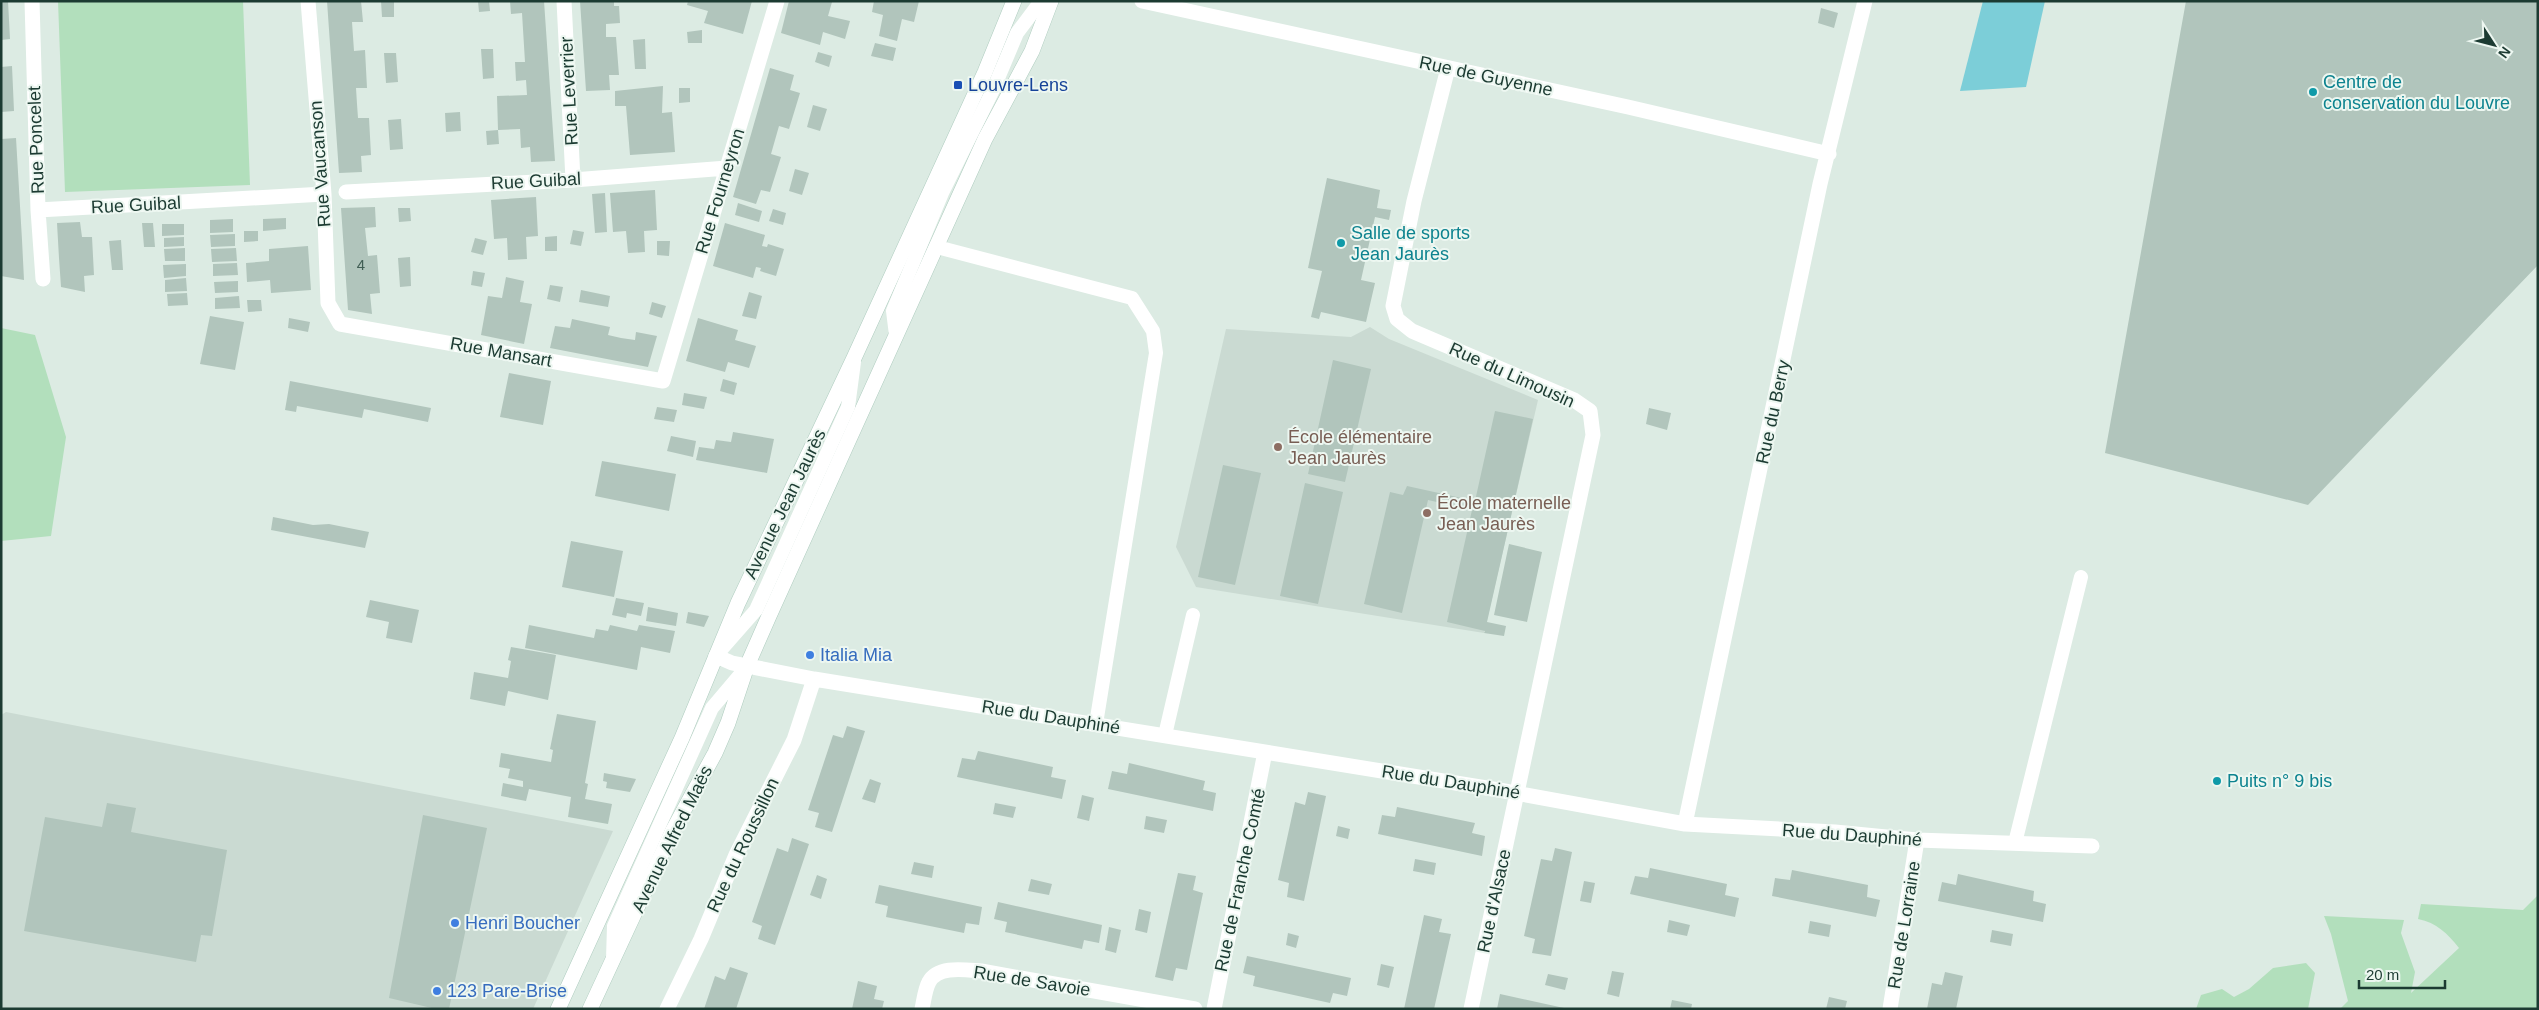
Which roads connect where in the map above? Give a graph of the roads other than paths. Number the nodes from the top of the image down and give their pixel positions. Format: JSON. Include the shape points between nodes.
{"nodes":[{"id":1,"x":32,"y":1,"type":"edge"},
{"id":2,"x":308,"y":1,"type":"edge"},
{"id":3,"x":564,"y":1,"type":"edge"},
{"id":4,"x":777,"y":1,"type":"edge"},
{"id":5,"x":1014,"y":1,"type":"edge"},
{"id":6,"x":1041,"y":1,"type":"edge"},
{"id":7,"x":1051,"y":1,"type":"edge"},
{"id":8,"x":1142,"y":1,"type":"edge"},
{"id":9,"x":1865,"y":1,"type":"edge"},
{"id":10,"x":1448,"y":68,"type":"junction"},
{"id":11,"x":1829,"y":154,"type":"junction"},
{"id":12,"x":726,"y":170,"type":"junction"},
{"id":13,"x":573,"y":180,"type":"junction"},
{"id":14,"x":346,"y":192,"type":"dead end"},
{"id":15,"x":324,"y":194,"type":"junction"},
{"id":16,"x":38,"y":210,"type":"junction"},
{"id":17,"x":937,"y":247,"type":"junction"},
{"id":18,"x":43,"y":279,"type":"dead end"},
{"id":19,"x":340,"y":324,"type":"joint"},
{"id":20,"x":896,"y":335,"type":"junction"},
{"id":21,"x":663,"y":381,"type":"joint"},
{"id":22,"x":2081,"y":577,"type":"dead end"},
{"id":23,"x":1193,"y":615,"type":"dead end"},
{"id":24,"x":716,"y":656,"type":"junction"},
{"id":25,"x":747,"y":666,"type":"junction"},
{"id":26,"x":814,"y":679,"type":"junction"},
{"id":27,"x":1096,"y":724,"type":"junction"},
{"id":28,"x":1165,"y":735,"type":"junction"},
{"id":29,"x":1265,"y":752,"type":"junction"},
{"id":30,"x":1518,"y":793,"type":"junction"},
{"id":31,"x":1685,"y":824,"type":"junction"},
{"id":32,"x":1917,"y":840,"type":"junction"},
{"id":33,"x":2015,"y":843,"type":"junction"},
{"id":34,"x":2092,"y":846,"type":"dead end"},
{"id":35,"x":613,"y":960,"type":"junction"},
{"id":36,"x":558,"y":1009,"type":"edge"},
{"id":37,"x":590,"y":1009,"type":"edge"},
{"id":38,"x":666,"y":1009,"type":"edge"},
{"id":39,"x":922,"y":1009,"type":"edge"},
{"id":40,"x":1195,"y":1009,"type":"edge"},
{"id":41,"x":1214,"y":1009,"type":"edge"},
{"id":42,"x":1471,"y":1009,"type":"edge"},
{"id":43,"x":1890,"y":1009,"type":"edge"}],
"edges":[{"from":1,"to":16,"type":"street","name":"Rue Poncelet"},
{"from":2,"to":15,"type":"street","name":"Rue Vaucanson"},
{"from":3,"to":13,"type":"street","name":"Rue Leverrier"},
{"from":4,"to":12,"type":"street","name":"Rue Fourneyron"},
{"from":5,"to":24,"type":"street","name":"Avenue Jean Jaurès","via":[[985,72]]},
{"from":6,"to":20,"type":"lane","via":[[1017,33],[942,193],[893,311]]},
{"from":7,"to":17,"type":"street","name":"Avenue Jean Jaurès","via":[[1032,51],[985,139]]},
{"from":8,"to":10,"type":"street","name":"Rue de Guyenne"},
{"from":9,"to":11,"type":"street","name":"Rue du Berry","via":[[1833,126]]},
{"from":10,"to":11,"type":"street","name":"Rue de Guyenne"},
{"from":10,"to":30,"type":"street","name":"Rue du Limousin","via":[[1408,230],[1393,306],[1397,319],[1412,331],[1574,400],[1590,411],[1593,435]]},
{"from":11,"to":31,"type":"street","name":"Rue du Berry"},
{"from":12,"to":13,"type":"street","name":"Rue Guibal"},
{"from":12,"to":21,"type":"street","name":"Rue Fourneyron"},
{"from":13,"to":14,"type":"street","name":"Rue Guibal"},
{"from":15,"to":16,"type":"street","name":"Rue Guibal"},
{"from":15,"to":19,"type":"street","name":"Rue Vaucanson","via":[[328,303]]},
{"from":16,"to":18,"type":"street","name":"Rue Poncelet"},
{"from":17,"to":20,"type":"street","name":"Avenue Jean Jaurès"},
{"from":17,"to":27,"type":"lane","via":[[1132,298],[1153,331],[1156,353]]},
{"from":19,"to":21,"type":"street","name":"Rue Mansart"},
{"from":20,"to":25,"type":"street","name":"Avenue Jean Jaurès"},
{"from":22,"to":33,"type":"lane"},
{"from":23,"to":28,"type":"lane"},
{"from":24,"to":25,"type":"street","name":"Rue du Dauphiné"},
{"from":24,"to":36,"type":"street","name":"Avenue Jean Jaurès"},
{"from":25,"to":26,"type":"street","name":"Rue du Dauphiné"},
{"from":25,"to":35,"type":"street","name":"Avenue Alfred Maës","via":[[715,753],[672,830]]},
{"from":25,"to":35,"type":"lane","via":[[712,708],[614,926]]},
{"from":26,"to":27,"type":"street","name":"Rue du Dauphiné"},
{"from":26,"to":38,"type":"street","name":"Rue du Roussillon","via":[[794,740],[736,855],[701,939]]},
{"from":27,"to":28,"type":"street","name":"Rue du Dauphiné"},
{"from":28,"to":29,"type":"street","name":"Rue du Dauphiné"},
{"from":29,"to":30,"type":"street","name":"Rue du Dauphiné"},
{"from":29,"to":41,"type":"street","name":"Rue de Franche Comté"},
{"from":30,"to":31,"type":"street","name":"Rue du Dauphiné"},
{"from":30,"to":42,"type":"street","name":"Rue d'Alsace"},
{"from":31,"to":32,"type":"street","name":"Rue du Dauphiné"},
{"from":32,"to":33,"type":"street","name":"Rue du Dauphiné"},
{"from":32,"to":43,"type":"street","name":"Rue de Lorraine"},
{"from":33,"to":34,"type":"street","name":"Rue du Dauphiné"},
{"from":35,"to":37,"type":"street","name":"Avenue Alfred Maës"},
{"from":39,"to":40,"type":"street","name":"Rue de Savoie","via":[[930,981],[942,971],[957,970],[981,971]]}]}
